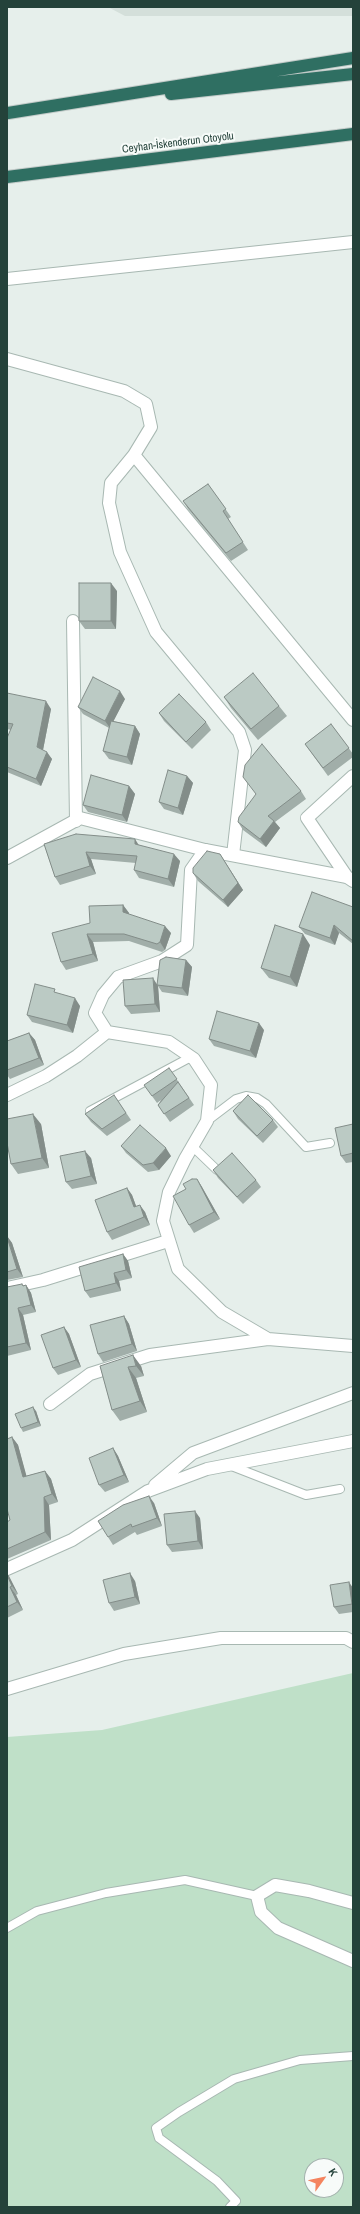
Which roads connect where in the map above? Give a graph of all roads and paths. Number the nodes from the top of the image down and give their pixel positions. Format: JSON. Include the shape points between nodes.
{"nodes":[{"id":1,"x":353,"y":58,"type":"edge"},
{"id":2,"x":353,"y":74,"type":"edge"},
{"id":3,"x":7,"y":113,"type":"edge"},
{"id":4,"x":353,"y":134,"type":"edge"},
{"id":5,"x":7,"y":177,"type":"edge"},
{"id":6,"x":353,"y":242,"type":"edge"},
{"id":7,"x":7,"y":279,"type":"edge"},
{"id":8,"x":7,"y":359,"type":"edge"},
{"id":9,"x":134,"y":455,"type":"junction"},
{"id":10,"x":73,"y":620,"type":"dead end"},
{"id":11,"x":353,"y":720,"type":"edge"},
{"id":12,"x":353,"y":776,"type":"edge"},
{"id":13,"x":76,"y":821,"type":"junction"},
{"id":14,"x":205,"y":850,"type":"junction"},
{"id":15,"x":233,"y":855,"type":"junction"},
{"id":16,"x":7,"y":858,"type":"edge"},
{"id":17,"x":350,"y":879,"type":"edge"},
{"id":18,"x":107,"y":1032,"type":"junction"},
{"id":19,"x":191,"y":1057,"type":"junction"},
{"id":20,"x":7,"y":1094,"type":"edge"},
{"id":21,"x":90,"y":1110,"type":"edge"},
{"id":22,"x":207,"y":1121,"type":"junction"},
{"id":23,"x":330,"y":1143,"type":"dead end"},
{"id":24,"x":192,"y":1146,"type":"junction"},
{"id":25,"x":217,"y":1170,"type":"edge"},
{"id":26,"x":168,"y":1241,"type":"junction"},
{"id":27,"x":7,"y":1288,"type":"edge"},
{"id":28,"x":268,"y":1339,"type":"junction"},
{"id":29,"x":353,"y":1346,"type":"edge"},
{"id":30,"x":353,"y":1393,"type":"edge"},
{"id":31,"x":50,"y":1404,"type":"dead end"},
{"id":32,"x":353,"y":1441,"type":"edge"},
{"id":33,"x":228,"y":1465,"type":"junction"},
{"id":34,"x":340,"y":1489,"type":"dead end"},
{"id":35,"x":148,"y":1491,"type":"junction"},
{"id":36,"x":7,"y":1569,"type":"edge"},
{"id":37,"x":353,"y":1642,"type":"edge"},
{"id":38,"x":7,"y":1689,"type":"edge"},
{"id":39,"x":257,"y":1896,"type":"junction"},
{"id":40,"x":353,"y":1903,"type":"edge"},
{"id":41,"x":7,"y":1928,"type":"edge"},
{"id":42,"x":353,"y":1961,"type":"edge"},
{"id":43,"x":353,"y":2056,"type":"edge"},
{"id":44,"x":230,"y":2207,"type":"edge"}],
"edges":[{"from":1,"to":3,"type":"highway"},
{"from":2,"to":3,"type":"highway"},
{"from":4,"to":5,"type":"highway","name":"Ceyhan-İskenderun Otoyolu"},
{"from":6,"to":7,"type":"street"},
{"from":8,"to":9,"type":"street","via":[[124,391],[146,404],[151,427]]},
{"from":9,"to":11,"type":"street"},
{"from":9,"to":15,"type":"street","via":[[111,483],[109,503],[120,552],[156,632],[239,732],[245,750]]},
{"from":10,"to":13,"type":"street"},
{"from":12,"to":17,"type":"street","via":[[307,818]]},
{"from":13,"to":14,"type":"street","via":[[80,818]]},
{"from":13,"to":16,"type":"street"},
{"from":14,"to":15,"type":"street"},
{"from":14,"to":18,"type":"street","via":[[191,870],[187,945],[162,961],[118,977],[102,995],[95,1013]]},
{"from":15,"to":17,"type":"street"},
{"from":18,"to":19,"type":"street","via":[[169,1042]]},
{"from":18,"to":20,"type":"street","via":[[46,1076]]},
{"from":19,"to":21,"type":"lane"},
{"from":19,"to":22,"type":"street","via":[[211,1085]]},
{"from":22,"to":23,"type":"lane","via":[[236,1099],[246,1096],[257,1098],[266,1104],[306,1147]]},
{"from":22,"to":24,"type":"street"},
{"from":24,"to":25,"type":"lane"},
{"from":24,"to":26,"type":"street","via":[[169,1192],[163,1221]]},
{"from":26,"to":27,"type":"street","via":[[43,1280]]},
{"from":26,"to":28,"type":"street","via":[[178,1269],[222,1312]]},
{"from":28,"to":29,"type":"street"},
{"from":28,"to":31,"type":"street","via":[[150,1355],[90,1374]]},
{"from":30,"to":35,"type":"street","via":[[193,1453]]},
{"from":32,"to":33,"type":"street"},
{"from":33,"to":34,"type":"lane","via":[[306,1495]]},
{"from":33,"to":35,"type":"street","via":[[207,1469]]},
{"from":35,"to":36,"type":"street","via":[[72,1540]]},
{"from":37,"to":38,"type":"street","via":[[346,1638],[221,1638],[124,1654]]},
{"from":39,"to":40,"type":"street","via":[[275,1886],[309,1891]]},
{"from":39,"to":41,"type":"lane","via":[[185,1880],[106,1893],[38,1911]]},
{"from":39,"to":42,"type":"street","via":[[261,1912],[278,1928]]},
{"from":43,"to":44,"type":"lane","via":[[300,2060],[234,2079],[156,2128],[158,2138],[217,2181],[236,2201]]}]}
